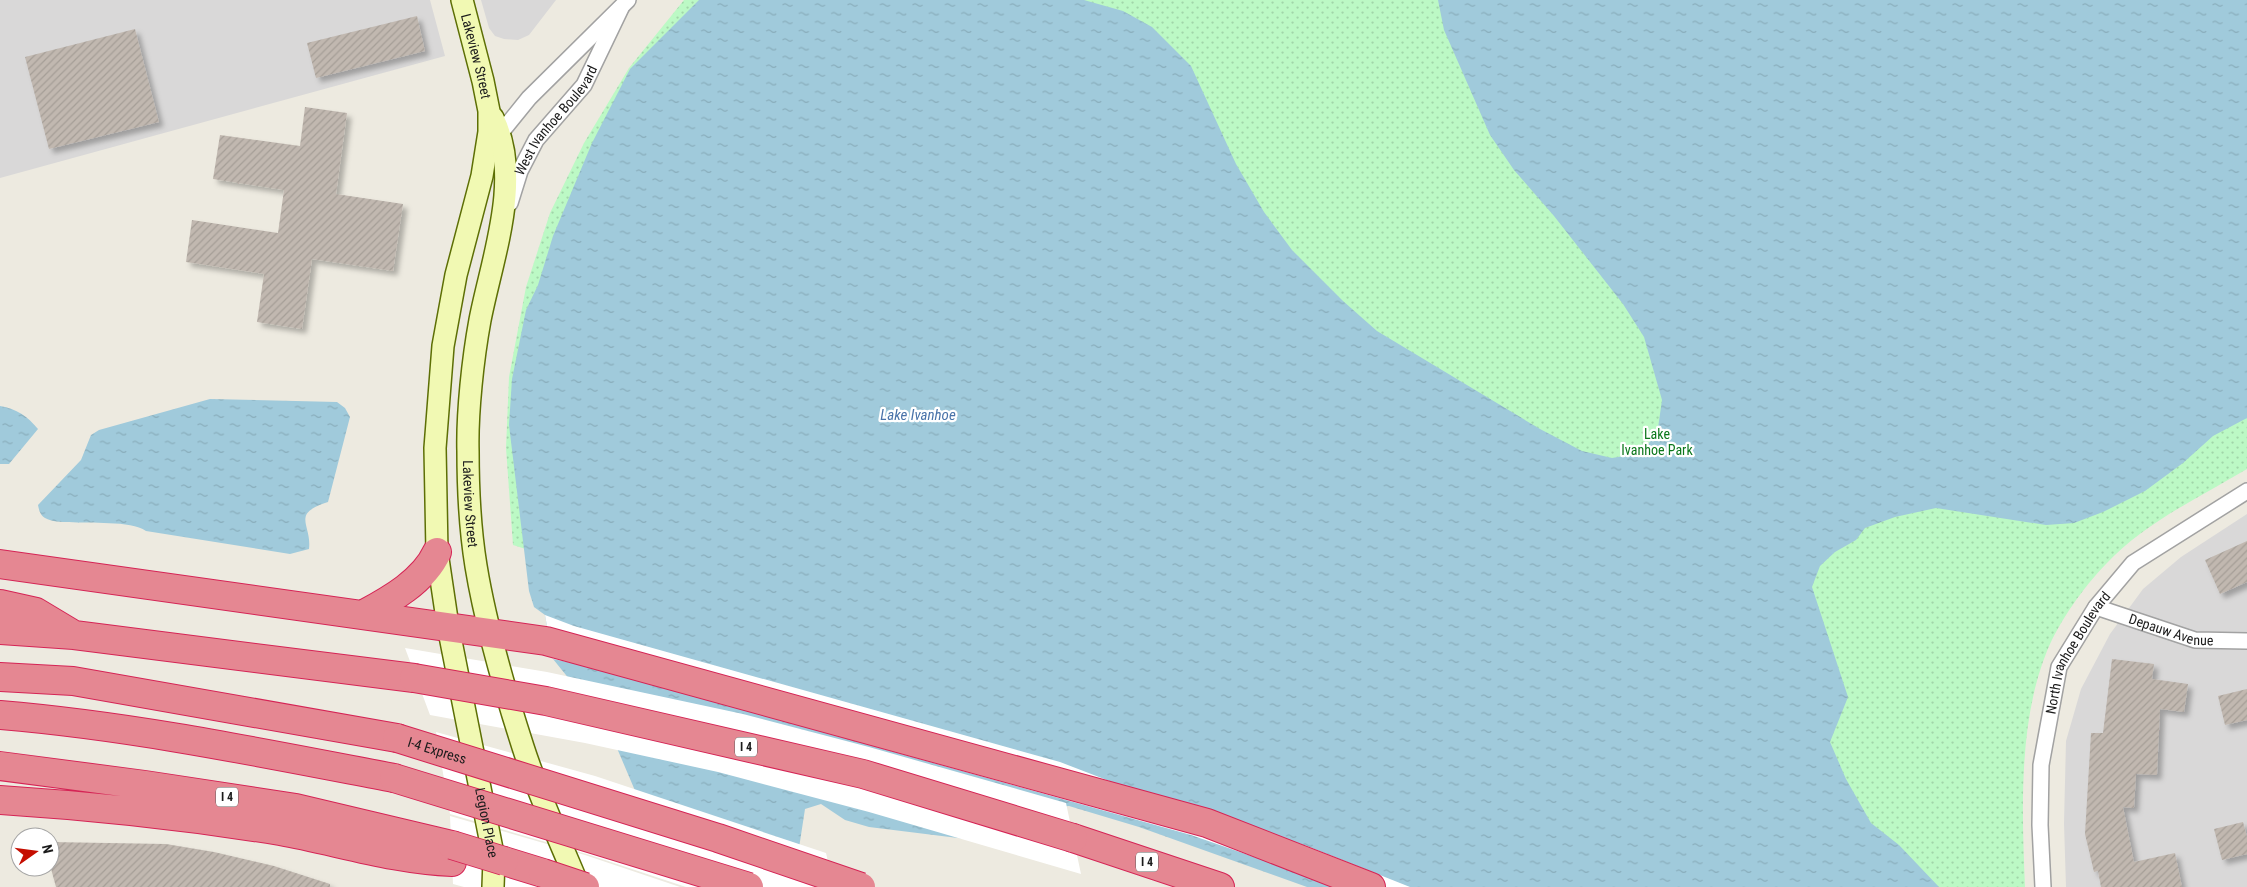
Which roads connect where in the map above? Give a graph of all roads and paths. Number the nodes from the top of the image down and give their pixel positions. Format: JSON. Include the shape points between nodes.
{"nodes":[{"id":1,"x":462,"y":0,"type":"edge"},
{"id":2,"x":625,"y":4,"type":"edge"},
{"id":3,"x":490,"y":112,"type":"junction"},
{"id":4,"x":500,"y":132,"type":"junction"},
{"id":5,"x":485,"y":157,"type":"junction"},
{"id":6,"x":500,"y":235,"type":"junction"},
{"id":7,"x":2247,"y":491,"type":"edge"},
{"id":8,"x":437,"y":552,"type":"junction"},
{"id":9,"x":0,"y":564,"type":"edge"},
{"id":10,"x":0,"y":604,"type":"edge"},
{"id":11,"x":2096,"y":607,"type":"junction"},
{"id":12,"x":364,"y":614,"type":"junction"},
{"id":13,"x":448,"y":626,"type":"junction"},
{"id":14,"x":0,"y":630,"type":"edge"},
{"id":15,"x":489,"y":633,"type":"junction"},
{"id":16,"x":74,"y":635,"type":"junction"},
{"id":17,"x":2247,"y":641,"type":"edge"},
{"id":18,"x":0,"y":677,"type":"edge"},
{"id":19,"x":463,"y":699,"type":"joint"},
{"id":20,"x":0,"y":715,"type":"edge"},
{"id":21,"x":0,"y":766,"type":"edge"},
{"id":22,"x":0,"y":800,"type":"edge"},
{"id":23,"x":452,"y":853,"type":"junction"},
{"id":24,"x":493,"y":887,"type":"edge"},
{"id":25,"x":579,"y":887,"type":"edge"},
{"id":26,"x":585,"y":887,"type":"edge"},
{"id":27,"x":749,"y":887,"type":"edge"},
{"id":28,"x":861,"y":887,"type":"edge"},
{"id":29,"x":1220,"y":887,"type":"edge"},
{"id":30,"x":1371,"y":887,"type":"edge"},
{"id":31,"x":2043,"y":887,"type":"edge"}],
"edges":[{"from":1,"to":3,"type":"street","name":"Lakeview Street"},
{"from":2,"to":4,"type":"street","name":"West Ivanhoe Boulevard","via":[[529,98]]},
{"from":2,"to":6,"type":"street","name":"West Ivanhoe Boulevard","via":[[584,84],[536,140],[520,171]]},
{"from":3,"to":4,"type":"street","name":"Lakeview Street"},
{"from":3,"to":5,"type":"street","name":"Lakeview Street"},
{"from":4,"to":5,"type":"street","name":"West Ivanhoe Boulevard"},
{"from":4,"to":6,"type":"street","name":"Lakeview Street","via":[[505,177]]},
{"from":5,"to":8,"type":"street","name":"Lakeview Street","via":[[456,275],[443,346],[435,448]]},
{"from":6,"to":15,"type":"street","name":"Lakeview Street","via":[[480,324],[468,428],[476,564]]},
{"from":7,"to":11,"type":"street","name":"North Ivanhoe Boulevard","via":[[2133,563]]},
{"from":8,"to":12,"type":"highway","via":[[431,564],[415,580]]},
{"from":8,"to":13,"type":"street","name":"Lakeview Street"},
{"from":9,"to":12,"type":"highway"},
{"from":10,"to":16,"type":"highway","via":[[36,612]]},
{"from":11,"to":17,"type":"street","name":"Depauw Avenue","via":[[2195,640]]},
{"from":11,"to":31,"type":"street","name":"North Ivanhoe Boulevard","via":[[2060,667],[2041,765]]},
{"from":12,"to":13,"type":"highway"},
{"from":13,"to":15,"type":"highway"},
{"from":13,"to":19,"type":"street","name":"Lakeview Street"},
{"from":14,"to":16,"type":"highway","number":"I 4"},
{"from":15,"to":25,"type":"street","name":"Lakeview Street","via":[[523,748]]},
{"from":15,"to":30,"type":"highway","via":[[546,641],[1207,823]]},
{"from":16,"to":29,"type":"highway","number":"I 4","bridge":true,"via":[[414,678],[546,701],[863,774]]},
{"from":18,"to":28,"type":"highway","name":"I-4 Express","bridge":true,"via":[[73,681],[397,738],[718,838]]},
{"from":19,"to":24,"type":"street","name":"Legion Place","via":[[494,858]]},
{"from":20,"to":27,"type":"highway","bridge":true,"via":[[63,720],[183,739],[394,778]]},
{"from":21,"to":23,"type":"highway","number":"I 4","via":[[296,808]]},
{"from":22,"to":23,"type":"highway","via":[[202,820],[430,861]]},
{"from":23,"to":26,"type":"highway","bridge":true,"via":[[504,860]]}]}
